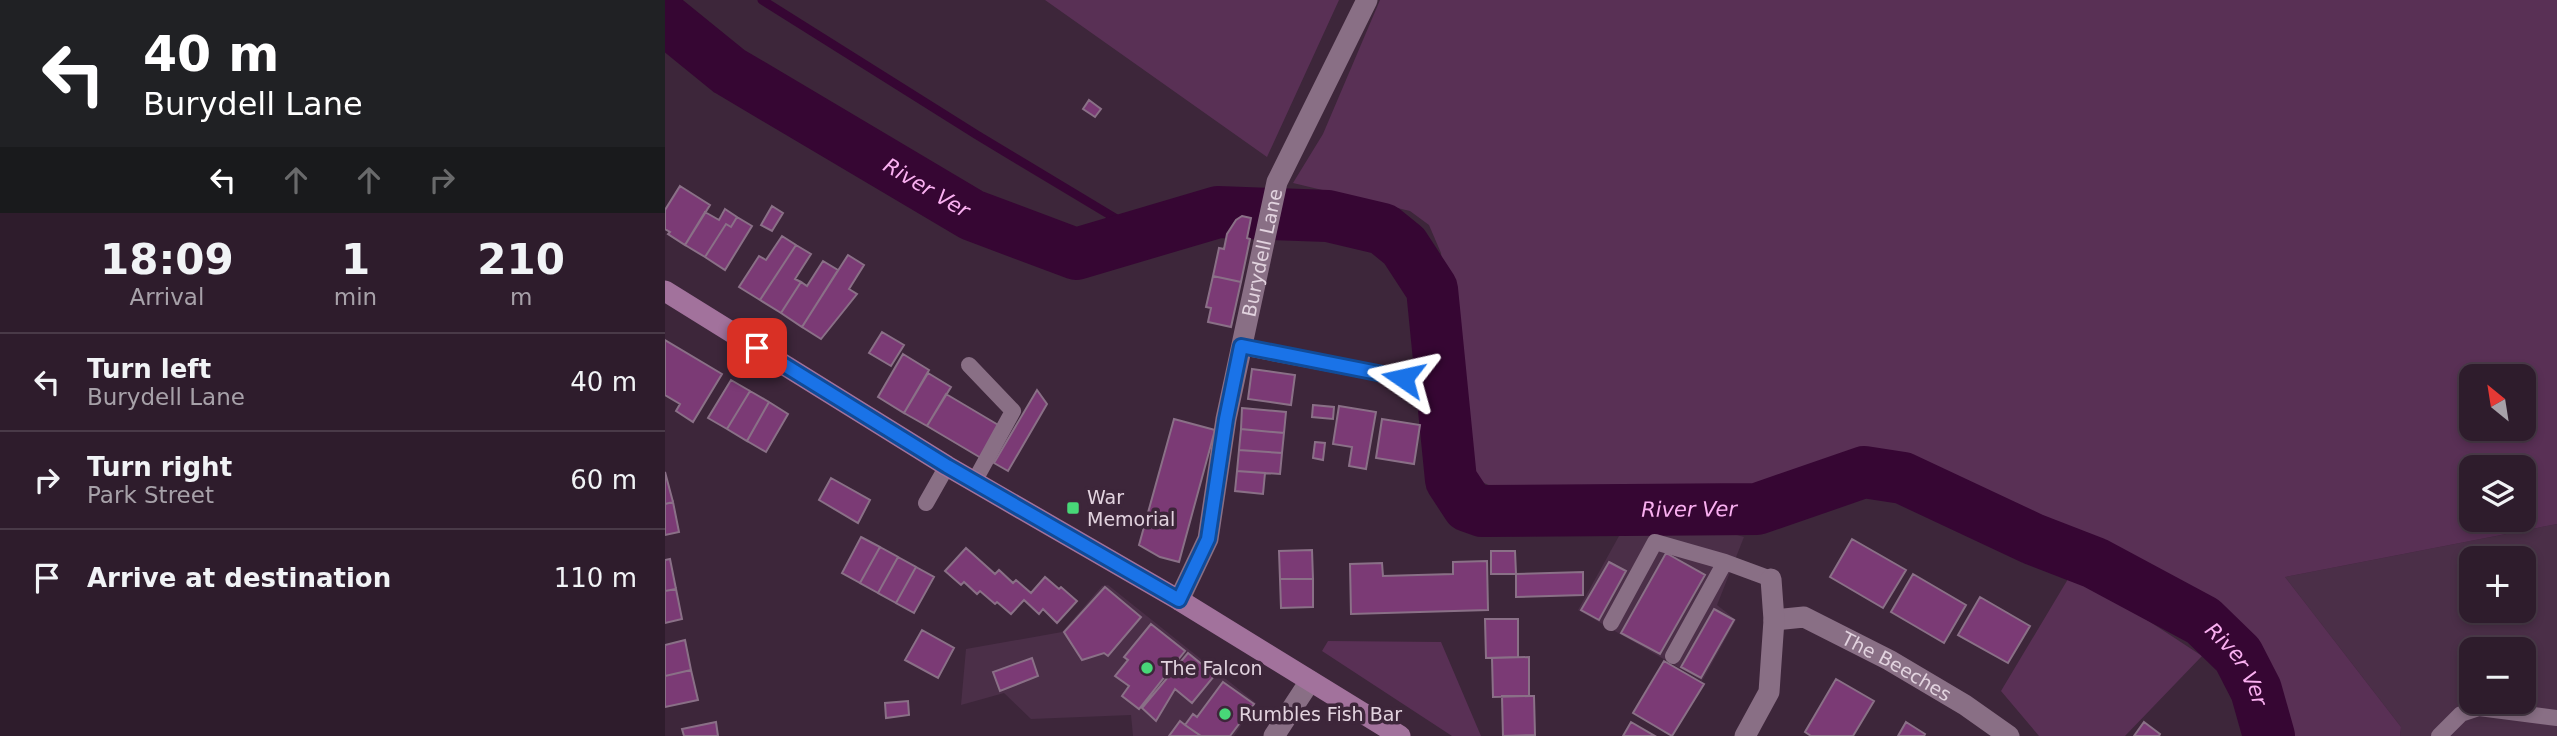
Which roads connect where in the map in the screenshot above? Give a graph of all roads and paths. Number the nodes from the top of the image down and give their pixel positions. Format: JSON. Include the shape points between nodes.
{"nodes":[{"id":1,"x":1367,"y":0,"type":"edge"},
{"id":2,"x":665,"y":291,"type":"edge"},
{"id":3,"x":1241,"y":346,"type":"junction"},
{"id":4,"x":969,"y":365,"type":"dead end"},
{"id":5,"x":1403,"y":378,"type":"dead end"},
{"id":6,"x":947,"y":466,"type":"junction"},
{"id":7,"x":974,"y":482,"type":"junction"},
{"id":8,"x":926,"y":503,"type":"dead end"},
{"id":9,"x":1725,"y":562,"type":"junction"},
{"id":10,"x":1771,"y":579,"type":"joint"},
{"id":11,"x":1179,"y":600,"type":"junction"},
{"id":12,"x":1774,"y":620,"type":"junction"},
{"id":13,"x":1611,"y":623,"type":"dead end"},
{"id":14,"x":1673,"y":656,"type":"dead end"},
{"id":15,"x":1310,"y":681,"type":"junction"},
{"id":16,"x":2557,"y":718,"type":"edge"},
{"id":17,"x":1274,"y":736,"type":"edge"},
{"id":18,"x":1400,"y":736,"type":"edge"},
{"id":19,"x":1745,"y":736,"type":"edge"},
{"id":20,"x":2009,"y":736,"type":"edge"},
{"id":21,"x":2439,"y":736,"type":"edge"}],
"edges":[{"from":1,"to":3,"type":"street","name":"Burydell Lane","via":[[1277,182]]},
{"from":2,"to":6,"type":"main road"},
{"from":3,"to":5,"type":"lane"},
{"from":3,"to":11,"type":"street","name":"Burydell Lane","via":[[1208,539]]},
{"from":4,"to":7,"type":"lane","via":[[1013,411]]},
{"from":6,"to":7,"type":"main road"},
{"from":6,"to":8,"type":"lane"},
{"from":7,"to":11,"type":"main road"},
{"from":9,"to":10,"type":"lane"},
{"from":9,"to":13,"type":"lane","via":[[1655,542]]},
{"from":9,"to":14,"type":"lane"},
{"from":10,"to":12,"type":"street"},
{"from":11,"to":15,"type":"main road"},
{"from":12,"to":19,"type":"street","via":[[1769,692]]},
{"from":12,"to":20,"type":"street","name":"The Beeches","via":[[1804,617],[1900,666]]},
{"from":15,"to":17,"type":"street"},
{"from":15,"to":18,"type":"main road"},
{"from":16,"to":21,"type":"lane","via":[[2479,708],[2461,714]]}]}
